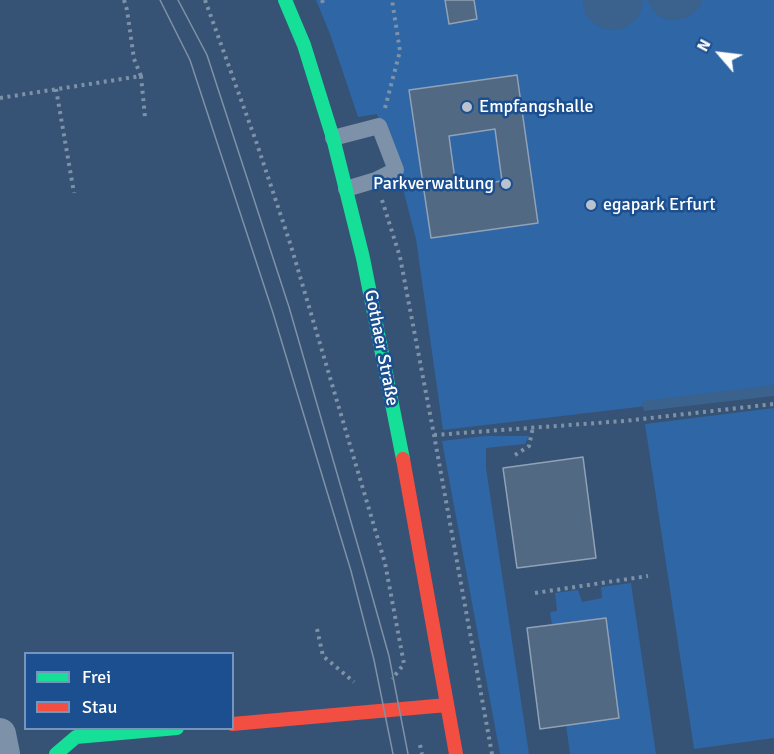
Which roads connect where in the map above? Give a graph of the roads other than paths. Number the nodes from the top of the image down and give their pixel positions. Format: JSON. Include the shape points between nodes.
{"nodes":[{"id":1,"x":285,"y":0,"type":"edge"},
{"id":2,"x":333,"y":138,"type":"junction"},
{"id":3,"x":346,"y":189,"type":"junction"},
{"id":4,"x":447,"y":705,"type":"junction"},
{"id":5,"x":234,"y":723,"type":"edge"},
{"id":6,"x":173,"y":730,"type":"edge"},
{"id":7,"x":0,"y":734,"type":"edge"},
{"id":8,"x":126,"y":743,"type":"edge"},
{"id":9,"x":4,"y":754,"type":"edge"},
{"id":10,"x":56,"y":754,"type":"edge"},
{"id":11,"x":456,"y":754,"type":"edge"}],
"edges":[{"from":1,"to":2,"type":"main road","name":"Gothaer Straße","via":[[304,45]]},
{"from":2,"to":3,"type":"main road","name":"Gothaer Straße"},
{"from":2,"to":3,"type":"lane","via":[[379,126],[396,170]]},
{"from":3,"to":4,"type":"main road","name":"Gothaer Straße","via":[[396,421]]},
{"from":4,"to":5,"type":"main road"},
{"from":4,"to":11,"type":"main road","name":"Gothaer Straße"},
{"from":6,"to":8,"type":"main road"},
{"from":7,"to":9,"type":"street"},
{"from":8,"to":10,"type":"main road","via":[[76,737]]}]}
